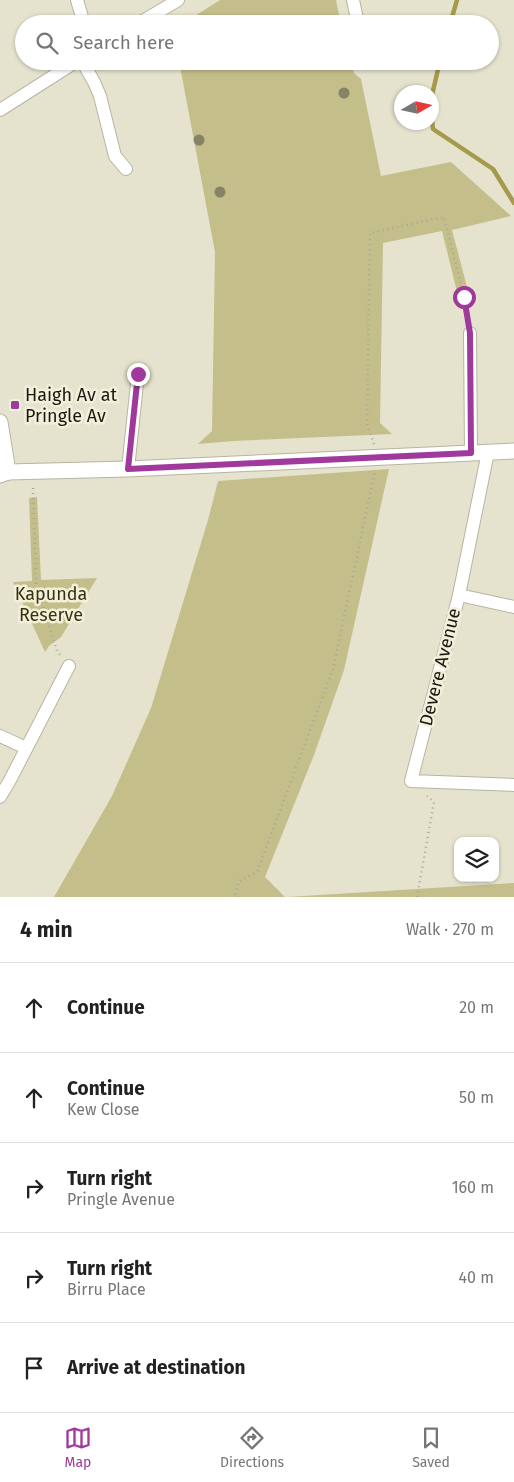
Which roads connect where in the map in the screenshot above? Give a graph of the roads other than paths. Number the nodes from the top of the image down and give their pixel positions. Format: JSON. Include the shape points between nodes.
{"nodes":[{"id":1,"x":77,"y":0,"type":"edge"},
{"id":2,"x":178,"y":0,"type":"edge"},
{"id":3,"x":353,"y":0,"type":"edge"},
{"id":4,"x":81,"y":15,"type":"edge"},
{"id":5,"x":153,"y":15,"type":"edge"},
{"id":6,"x":356,"y":15,"type":"edge"},
{"id":7,"x":63,"y":70,"type":"edge"},
{"id":8,"x":87,"y":70,"type":"edge"},
{"id":9,"x":0,"y":110,"type":"edge"},
{"id":10,"x":126,"y":169,"type":"dead end"},
{"id":11,"x":470,"y":333,"type":"road end"},
{"id":12,"x":138,"y":374,"type":"dead end"},
{"id":13,"x":0,"y":422,"type":"edge"},
{"id":14,"x":514,"y":451,"type":"edge"},
{"id":15,"x":488,"y":452,"type":"junction"},
{"id":16,"x":471,"y":453,"type":"junction"},
{"id":17,"x":128,"y":469,"type":"junction"},
{"id":18,"x":4,"y":473,"type":"edge"},
{"id":19,"x":459,"y":595,"type":"junction"},
{"id":20,"x":514,"y":608,"type":"edge"},
{"id":21,"x":69,"y":666,"type":"road end"},
{"id":22,"x":0,"y":736,"type":"edge"},
{"id":23,"x":26,"y":748,"type":"junction"},
{"id":24,"x":514,"y":785,"type":"edge"},
{"id":25,"x":0,"y":797,"type":"edge"}],
"edges":[{"from":1,"to":4,"type":"street"},
{"from":2,"to":5,"type":"street"},
{"from":3,"to":6,"type":"street"},
{"from":7,"to":9,"type":"street"},
{"from":8,"to":10,"type":"street","via":[[100,96],[116,156]]},
{"from":11,"to":16,"type":"street"},
{"from":12,"to":17,"type":"street"},
{"from":13,"to":18,"type":"street"},
{"from":14,"to":15,"type":"street"},
{"from":15,"to":16,"type":"street"},
{"from":15,"to":19,"type":"street","name":"Devere Avenue"},
{"from":16,"to":17,"type":"street"},
{"from":17,"to":18,"type":"street"},
{"from":19,"to":20,"type":"street"},
{"from":19,"to":24,"type":"street","name":"Devere Avenue","via":[[411,781]]},
{"from":21,"to":23,"type":"street"},
{"from":22,"to":23,"type":"street"},
{"from":23,"to":25,"type":"street"}]}
